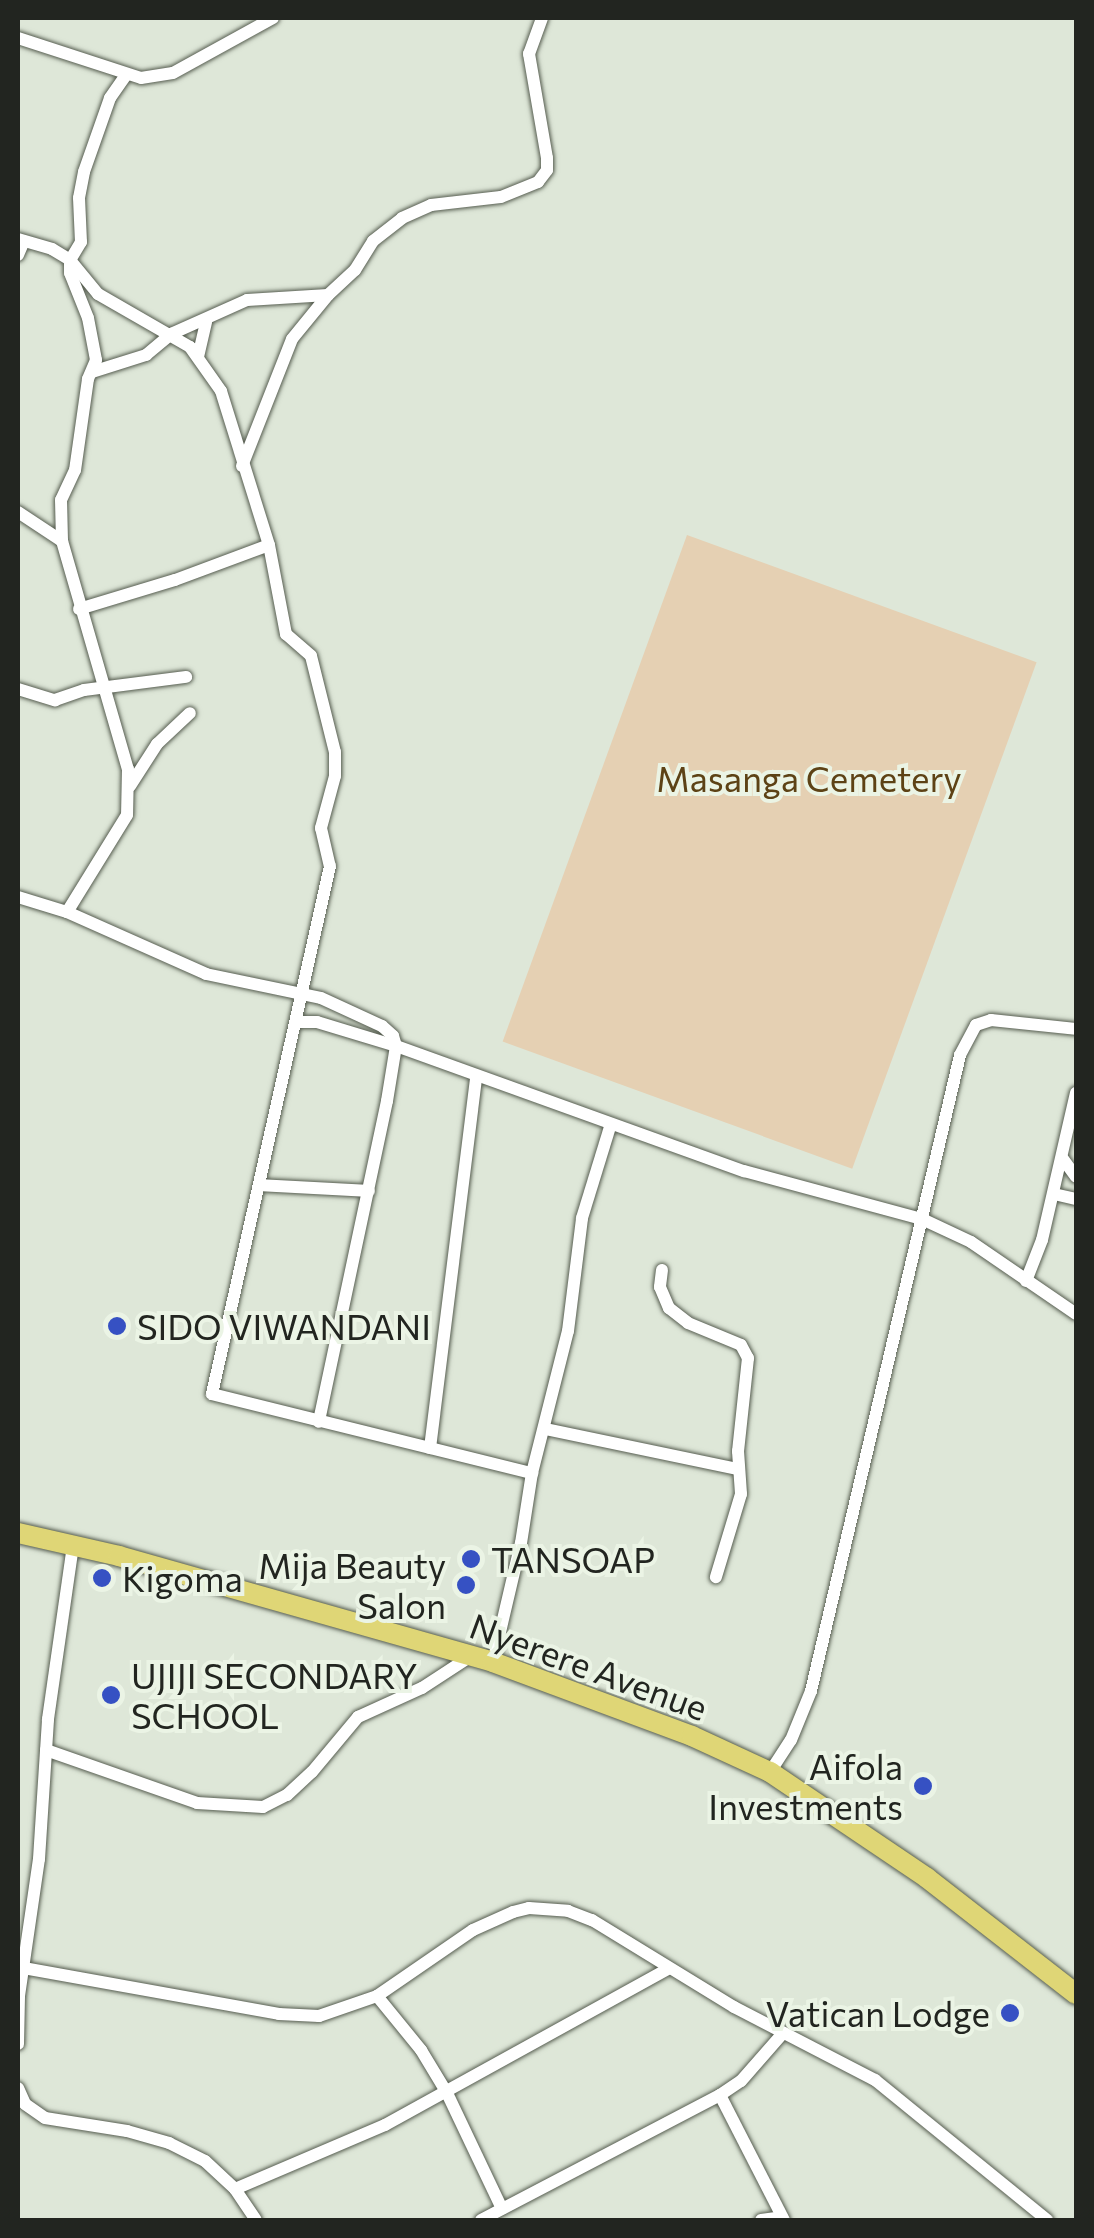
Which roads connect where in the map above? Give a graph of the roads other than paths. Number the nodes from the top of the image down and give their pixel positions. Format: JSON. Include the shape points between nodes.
{"nodes":[{"id":1,"x":274,"y":18,"type":"edge"},
{"id":2,"x":542,"y":18,"type":"edge"},
{"id":3,"x":18,"y":38,"type":"edge"},
{"id":4,"x":104,"y":66,"type":"junction"},
{"id":5,"x":126,"y":75,"type":"junction"},
{"id":6,"x":110,"y":98,"type":"junction"},
{"id":7,"x":20,"y":240,"type":"edge"},
{"id":8,"x":18,"y":254,"type":"edge"},
{"id":9,"x":70,"y":260,"type":"junction"},
{"id":10,"x":328,"y":294,"type":"junction"},
{"id":11,"x":206,"y":322,"type":"junction"},
{"id":12,"x":171,"y":334,"type":"junction"},
{"id":13,"x":198,"y":356,"type":"junction"},
{"id":14,"x":92,"y":372,"type":"junction"},
{"id":15,"x":242,"y":466,"type":"junction"},
{"id":16,"x":18,"y":512,"type":"edge"},
{"id":17,"x":62,"y":541,"type":"junction"},
{"id":18,"x":269,"y":545,"type":"junction"},
{"id":19,"x":79,"y":608,"type":"junction"},
{"id":20,"x":186,"y":678,"type":"dead end"},
{"id":21,"x":105,"y":689,"type":"junction"},
{"id":22,"x":18,"y":690,"type":"edge"},
{"id":23,"x":190,"y":713,"type":"dead end"},
{"id":24,"x":129,"y":788,"type":"junction"},
{"id":25,"x":18,"y":897,"type":"edge"},
{"id":26,"x":67,"y":912,"type":"junction"},
{"id":27,"x":302,"y":992,"type":"junction"},
{"id":28,"x":296,"y":1022,"type":"junction"},
{"id":29,"x":1076,"y":1029,"type":"edge"},
{"id":30,"x":396,"y":1046,"type":"junction"},
{"id":31,"x":476,"y":1076,"type":"junction"},
{"id":32,"x":1076,"y":1093,"type":"edge"},
{"id":33,"x":611,"y":1124,"type":"junction"},
{"id":34,"x":1063,"y":1159,"type":"junction"},
{"id":35,"x":1076,"y":1177,"type":"edge"},
{"id":36,"x":259,"y":1186,"type":"junction"},
{"id":37,"x":368,"y":1191,"type":"junction"},
{"id":38,"x":1054,"y":1194,"type":"junction"},
{"id":39,"x":1076,"y":1198,"type":"edge"},
{"id":40,"x":922,"y":1219,"type":"junction"},
{"id":41,"x":662,"y":1270,"type":"dead end"},
{"id":42,"x":1026,"y":1281,"type":"junction"},
{"id":43,"x":1076,"y":1314,"type":"edge"},
{"id":44,"x":320,"y":1422,"type":"junction"},
{"id":45,"x":546,"y":1429,"type":"junction"},
{"id":46,"x":430,"y":1448,"type":"junction"},
{"id":47,"x":737,"y":1469,"type":"junction"},
{"id":48,"x":532,"y":1474,"type":"junction"},
{"id":49,"x":18,"y":1533,"type":"edge"},
{"id":50,"x":73,"y":1546,"type":"junction"},
{"id":51,"x":716,"y":1577,"type":"dead end"},
{"id":52,"x":471,"y":1656,"type":"junction"},
{"id":53,"x":492,"y":1662,"type":"junction"},
{"id":54,"x":46,"y":1750,"type":"junction"},
{"id":55,"x":770,"y":1772,"type":"junction"},
{"id":56,"x":21,"y":1967,"type":"edge"},
{"id":57,"x":668,"y":1969,"type":"junction"},
{"id":58,"x":1076,"y":1994,"type":"edge"},
{"id":59,"x":377,"y":1996,"type":"junction"},
{"id":60,"x":783,"y":2033,"type":"junction"},
{"id":61,"x":18,"y":2044,"type":"edge"},
{"id":62,"x":18,"y":2088,"type":"edge"},
{"id":63,"x":447,"y":2093,"type":"junction"},
{"id":64,"x":720,"y":2095,"type":"junction"},
{"id":65,"x":235,"y":2189,"type":"junction"},
{"id":66,"x":502,"y":2209,"type":"junction"},
{"id":67,"x":783,"y":2219,"type":"edge"},
{"id":68,"x":256,"y":2220,"type":"edge"},
{"id":69,"x":481,"y":2220,"type":"edge"},
{"id":70,"x":761,"y":2220,"type":"edge"},
{"id":71,"x":1047,"y":2220,"type":"edge"}],
"edges":[{"from":1,"to":5,"type":"street","via":[[173,73]]},
{"from":2,"to":10,"type":"street","via":[[529,54],[546,145],[544,176],[526,190],[431,205],[402,218]]},
{"from":3,"to":4,"type":"street"},
{"from":4,"to":5,"type":"street"},
{"from":4,"to":6,"type":"street","via":[[111,76]]},
{"from":5,"to":6,"type":"street"},
{"from":6,"to":9,"type":"street","via":[[81,184],[82,242]]},
{"from":7,"to":8,"type":"street"},
{"from":7,"to":9,"type":"street"},
{"from":9,"to":12,"type":"street","via":[[98,294]]},
{"from":9,"to":14,"type":"street","via":[[88,318]]},
{"from":10,"to":11,"type":"street","via":[[247,300]]},
{"from":10,"to":15,"type":"street","via":[[292,339]]},
{"from":11,"to":12,"type":"street"},
{"from":11,"to":13,"type":"street"},
{"from":12,"to":13,"type":"street"},
{"from":12,"to":14,"type":"street","via":[[146,355]]},
{"from":13,"to":15,"type":"street","via":[[230,414]]},
{"from":14,"to":17,"type":"street","via":[[74,470],[61,500]]},
{"from":15,"to":18,"type":"street"},
{"from":16,"to":17,"type":"street"},
{"from":17,"to":19,"type":"street"},
{"from":18,"to":19,"type":"street"},
{"from":18,"to":27,"type":"street","via":[[286,634],[311,656],[335,752],[322,828],[330,866]]},
{"from":19,"to":21,"type":"street"},
{"from":20,"to":21,"type":"street"},
{"from":21,"to":22,"type":"street","via":[[55,700]]},
{"from":21,"to":24,"type":"street"},
{"from":23,"to":24,"type":"street","via":[[158,744]]},
{"from":24,"to":26,"type":"street","via":[[119,834]]},
{"from":25,"to":26,"type":"street"},
{"from":26,"to":27,"type":"street","via":[[206,974]]},
{"from":27,"to":28,"type":"street"},
{"from":27,"to":30,"type":"street","via":[[382,1026]]},
{"from":28,"to":30,"type":"street"},
{"from":28,"to":36,"type":"street"},
{"from":29,"to":40,"type":"street","via":[[991,1020],[976,1025],[953,1081]]},
{"from":30,"to":31,"type":"street"},
{"from":30,"to":37,"type":"street"},
{"from":31,"to":33,"type":"street"},
{"from":31,"to":46,"type":"street"},
{"from":32,"to":34,"type":"street"},
{"from":33,"to":40,"type":"street","via":[[744,1171]]},
{"from":33,"to":45,"type":"street","via":[[582,1218],[568,1331]]},
{"from":34,"to":35,"type":"street"},
{"from":34,"to":38,"type":"street"},
{"from":36,"to":37,"type":"street"},
{"from":36,"to":44,"type":"street","via":[[212,1394]]},
{"from":37,"to":44,"type":"street"},
{"from":38,"to":39,"type":"street"},
{"from":38,"to":42,"type":"street"},
{"from":40,"to":42,"type":"street","via":[[971,1242]]},
{"from":40,"to":55,"type":"street","via":[[812,1691]]},
{"from":41,"to":47,"type":"street","via":[[660,1287],[669,1308],[746,1352]]},
{"from":42,"to":43,"type":"street"},
{"from":44,"to":46,"type":"street"},
{"from":45,"to":47,"type":"street"},
{"from":45,"to":48,"type":"street"},
{"from":46,"to":48,"type":"street"},
{"from":47,"to":51,"type":"street","via":[[740,1494]]},
{"from":48,"to":53,"type":"street"},
{"from":49,"to":50,"type":"main road","name":"Nyerere Avenue"},
{"from":50,"to":52,"type":"main road","name":"Nyerere Avenue"},
{"from":50,"to":54,"type":"street"},
{"from":52,"to":53,"type":"main road","name":"Nyerere Avenue"},
{"from":52,"to":54,"type":"street","via":[[358,1717],[288,1796],[263,1807],[197,1803]]},
{"from":53,"to":55,"type":"main road","name":"Nyerere Avenue","via":[[632,1710]]},
{"from":54,"to":56,"type":"street","via":[[39,1859]]},
{"from":55,"to":58,"type":"main road","name":"Nyerere Avenue","via":[[928,1878]]},
{"from":56,"to":59,"type":"street","via":[[279,2014],[319,2016]]},
{"from":56,"to":61,"type":"street"},
{"from":57,"to":59,"type":"street","via":[[592,1920],[529,1908],[472,1930]]},
{"from":57,"to":60,"type":"street"},
{"from":57,"to":63,"type":"street"},
{"from":59,"to":63,"type":"street"},
{"from":60,"to":64,"type":"street"},
{"from":60,"to":71,"type":"street","via":[[875,2080]]},
{"from":62,"to":65,"type":"street","via":[[25,2104],[46,2118],[169,2143],[205,2161]]},
{"from":63,"to":65,"type":"street","via":[[320,2156]]},
{"from":63,"to":66,"type":"street"},
{"from":64,"to":66,"type":"street"},
{"from":64,"to":67,"type":"street"},
{"from":65,"to":68,"type":"street"},
{"from":66,"to":69,"type":"street"},
{"from":67,"to":70,"type":"street"}]}
